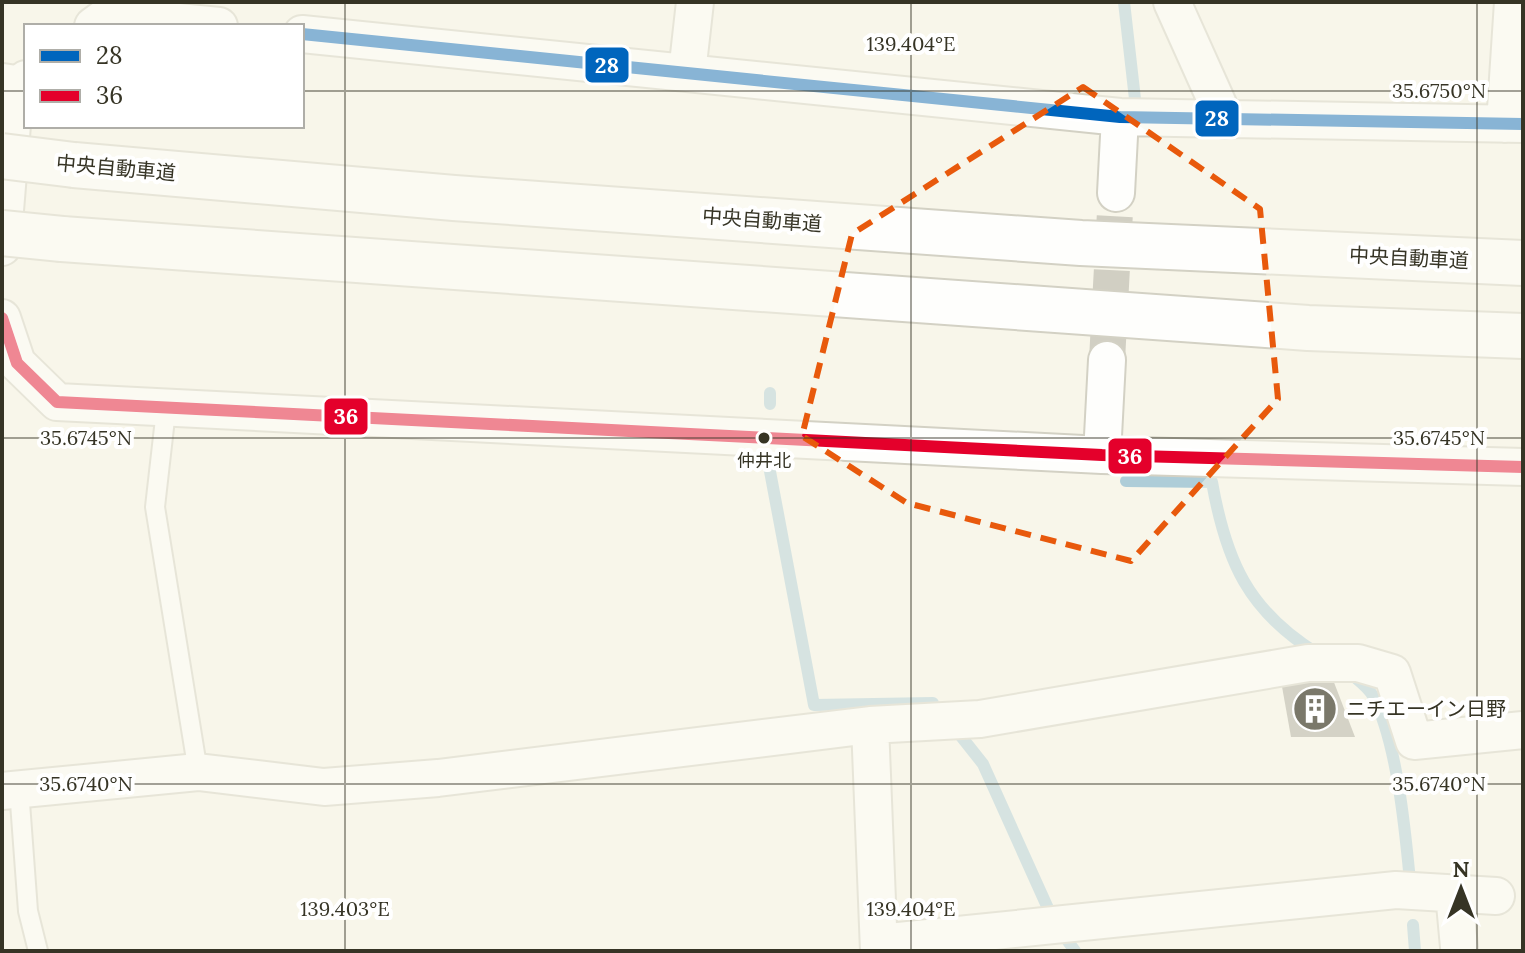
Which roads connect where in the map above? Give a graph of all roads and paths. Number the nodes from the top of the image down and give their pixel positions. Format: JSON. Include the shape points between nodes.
{"nodes":[{"id":1,"x":695,"y":2,"type":"edge"},
{"id":2,"x":1172,"y":2,"type":"edge"},
{"id":3,"x":1513,"y":2,"type":"edge"},
{"id":4,"x":96,"y":24,"type":"edge"},
{"id":5,"x":199,"y":24,"type":"edge"},
{"id":6,"x":304,"y":34,"type":"edge"},
{"id":7,"x":687,"y":73,"type":"junction"},
{"id":8,"x":14,"y":84,"type":"edge"},
{"id":9,"x":1120,"y":117,"type":"junction"},
{"id":10,"x":1225,"y":120,"type":"junction"},
{"id":11,"x":1514,"y":124,"type":"edge"},
{"id":12,"x":2,"y":156,"type":"edge"},
{"id":13,"x":1116,"y":193,"type":"tunnel mouth"},
{"id":14,"x":2,"y":233,"type":"edge"},
{"id":15,"x":2,"y":247,"type":"edge"},
{"id":16,"x":1523,"y":263,"type":"edge"},
{"id":17,"x":2,"y":318,"type":"edge"},
{"id":18,"x":1523,"y":336,"type":"edge"},
{"id":19,"x":1107,"y":360,"type":"tunnel mouth"},
{"id":20,"x":166,"y":410,"type":"junction"},
{"id":21,"x":1102,"y":455,"type":"junction"},
{"id":22,"x":1523,"y":467,"type":"edge"},
{"id":23,"x":870,"y":725,"type":"junction"},
{"id":24,"x":1523,"y":730,"type":"edge"},
{"id":25,"x":198,"y":772,"type":"junction"},
{"id":26,"x":11,"y":790,"type":"edge"},
{"id":27,"x":1454,"y":893,"type":"junction"},
{"id":28,"x":1496,"y":896,"type":"dead end"},
{"id":29,"x":879,"y":947,"type":"edge"},
{"id":30,"x":1459,"y":947,"type":"dead end"},
{"id":31,"x":38,"y":951,"type":"edge"}],
"edges":[{"from":1,"to":7,"type":"street"},
{"from":2,"to":10,"type":"street"},
{"from":3,"to":11,"type":"street"},
{"from":4,"to":5,"type":"street","via":[[108,15]]},
{"from":6,"to":7,"type":"street"},
{"from":7,"to":9,"type":"street"},
{"from":8,"to":15,"type":"street"},
{"from":9,"to":10,"type":"street"},
{"from":9,"to":13,"type":"street"},
{"from":10,"to":11,"type":"street"},
{"from":12,"to":16,"type":"highway","name":"中央自動車道","bridge":true,"via":[[454,198],[1066,242]]},
{"from":14,"to":18,"type":"highway","bridge":true,"via":[[1308,328]]},
{"from":17,"to":20,"type":"street","via":[[17,363],[57,402]]},
{"from":19,"to":21,"type":"street"},
{"from":20,"to":21,"type":"street"},
{"from":20,"to":25,"type":"lane","via":[[155,507]]},
{"from":21,"to":22,"type":"street"},
{"from":23,"to":24,"type":"street","via":[[980,719],[1308,663],[1358,663],[1392,673],[1414,741]]},
{"from":23,"to":25,"type":"street","via":[[324,787]]},
{"from":23,"to":29,"type":"street"},
{"from":25,"to":26,"type":"street"},
{"from":26,"to":31,"type":"lane"},
{"from":27,"to":28,"type":"street"},
{"from":27,"to":29,"type":"street","via":[[1396,890]]},
{"from":27,"to":30,"type":"street"}]}
